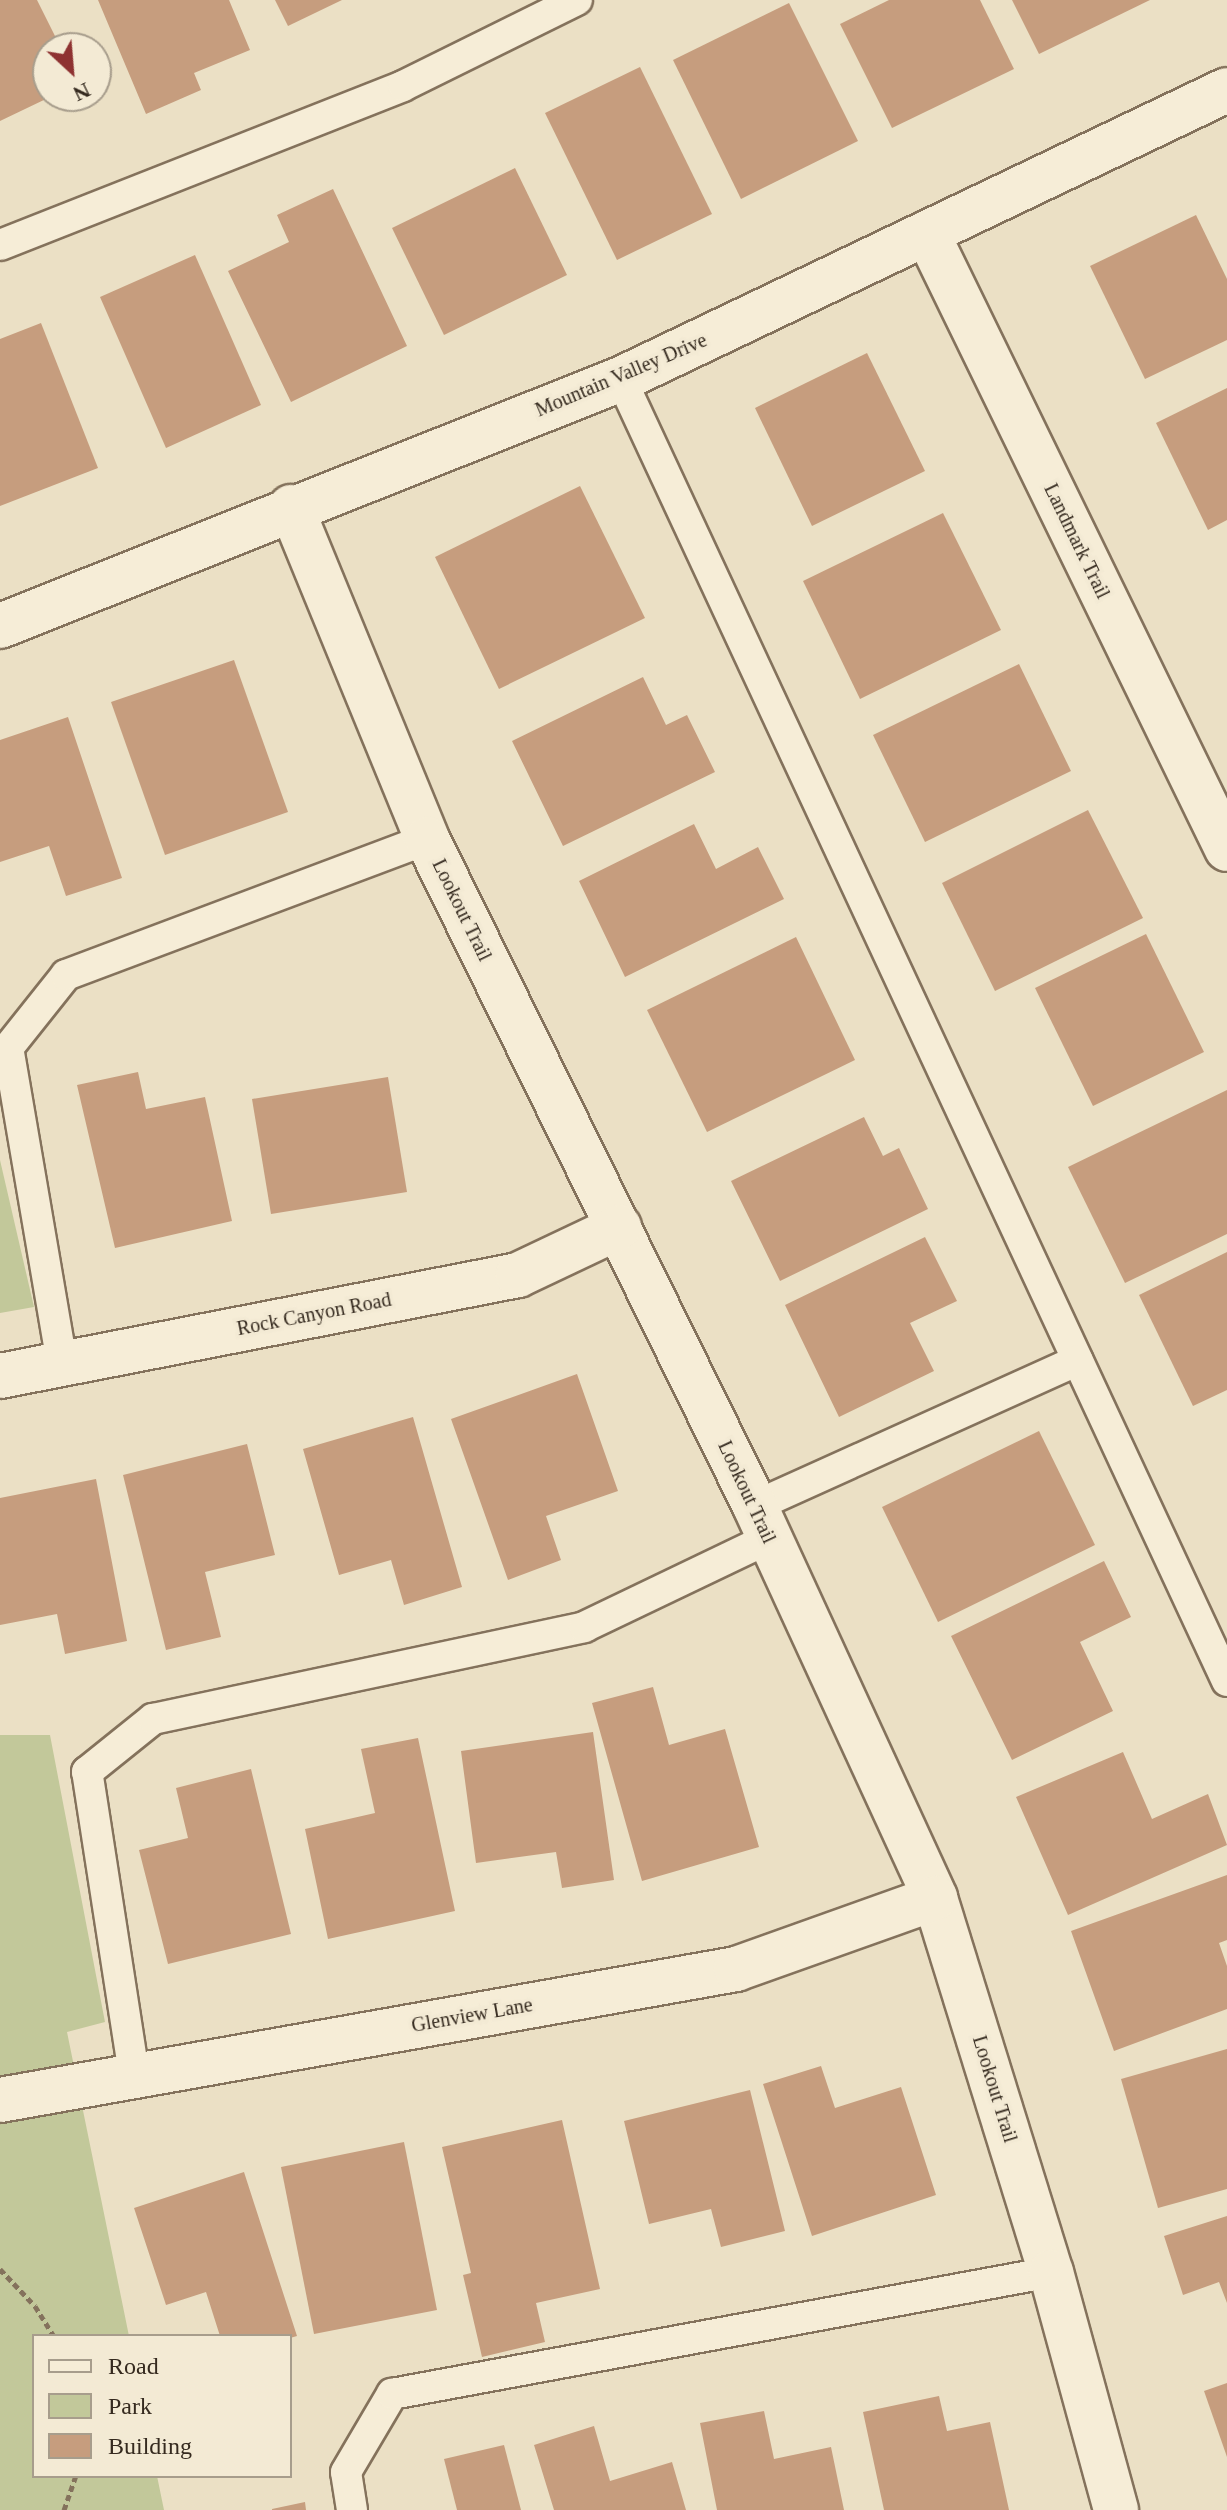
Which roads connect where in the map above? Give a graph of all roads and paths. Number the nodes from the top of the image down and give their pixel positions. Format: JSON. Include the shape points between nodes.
{"nodes":[{"id":1,"x":577,"y":0,"type":"edge"},
{"id":2,"x":1227,"y":90,"type":"edge"},
{"id":3,"x":927,"y":233,"type":"junction"},
{"id":4,"x":0,"y":245,"type":"edge"},
{"id":5,"x":621,"y":379,"type":"junction"},
{"id":6,"x":291,"y":507,"type":"junction"},
{"id":7,"x":0,"y":626,"type":"edge"},
{"id":8,"x":427,"y":839,"type":"junction"},
{"id":9,"x":1227,"y":849,"type":"edge"},
{"id":10,"x":619,"y":1227,"type":"junction"},
{"id":11,"x":1078,"y":1360,"type":"junction"},
{"id":12,"x":62,"y":1363,"type":"junction"},
{"id":13,"x":0,"y":1376,"type":"edge"},
{"id":14,"x":762,"y":1523,"type":"junction"},
{"id":15,"x":1227,"y":1681,"type":"edge"},
{"id":16,"x":935,"y":1898,"type":"junction"},
{"id":17,"x":134,"y":2074,"type":"junction"},
{"id":18,"x":0,"y":2100,"type":"edge"},
{"id":19,"x":0,"y":2269,"type":"edge"},
{"id":20,"x":1051,"y":2272,"type":"junction"},
{"id":21,"x":53,"y":2334,"type":"edge"},
{"id":22,"x":75,"y":2478,"type":"edge"},
{"id":23,"x":64,"y":2510,"type":"edge"},
{"id":24,"x":352,"y":2510,"type":"edge"},
{"id":25,"x":1116,"y":2510,"type":"edge"}],
"edges":[{"from":1,"to":4,"type":"lane","via":[[403,86]]},
{"from":2,"to":3,"type":"street","name":"Mountain Valley Drive"},
{"from":3,"to":5,"type":"street","name":"Mountain Valley Drive"},
{"from":3,"to":9,"type":"street","name":"Landmark Trail"},
{"from":5,"to":6,"type":"street","name":"Mountain Valley Drive"},
{"from":5,"to":11,"type":"lane"},
{"from":6,"to":7,"type":"street","name":"Mountain Valley Drive"},
{"from":6,"to":8,"type":"street","name":"Lookout Trail"},
{"from":8,"to":10,"type":"street","name":"Lookout Trail"},
{"from":8,"to":12,"type":"lane","via":[[66,975],[8,1048]]},
{"from":10,"to":12,"type":"street","name":"Rock Canyon Road","via":[[518,1275]]},
{"from":10,"to":14,"type":"street","name":"Lookout Trail"},
{"from":11,"to":14,"type":"lane"},
{"from":11,"to":15,"type":"lane"},
{"from":12,"to":13,"type":"street","name":"Rock Canyon Road"},
{"from":14,"to":16,"type":"street","name":"Lookout Trail"},
{"from":14,"to":17,"type":"lane","via":[[584,1627],[153,1719],[87,1772]]},
{"from":16,"to":17,"type":"street","name":"Glenview Lane","via":[[736,1969]]},
{"from":16,"to":20,"type":"street","name":"Lookout Trail"},
{"from":17,"to":18,"type":"street","name":"Glenview Lane"},
{"from":19,"to":21,"type":"path"},
{"from":20,"to":24,"type":"lane","via":[[392,2394],[346,2472]]},
{"from":20,"to":25,"type":"street","name":"Lookout Trail"},
{"from":22,"to":23,"type":"path"}]}
